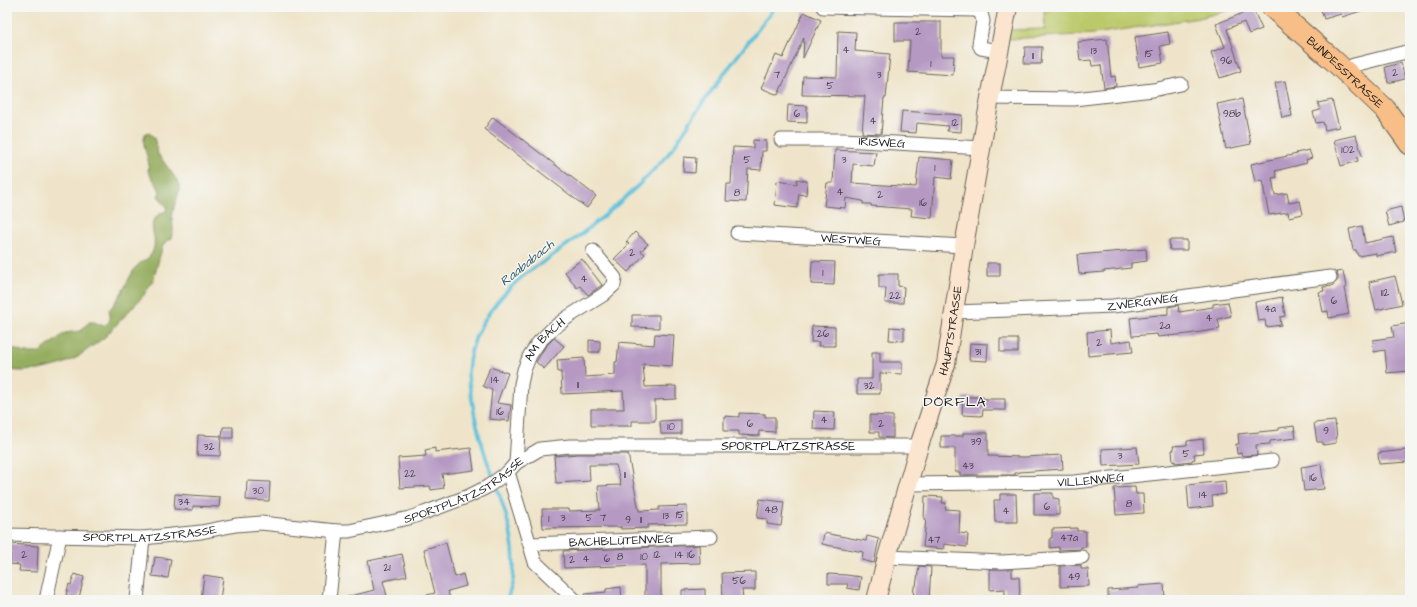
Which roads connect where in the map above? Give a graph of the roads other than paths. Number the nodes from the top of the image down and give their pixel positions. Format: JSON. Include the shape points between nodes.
{"nodes":[{"id":1,"x":823,"y":7,"type":"edge"},
{"id":2,"x":1008,"y":7,"type":"edge"},
{"id":3,"x":1272,"y":7,"type":"edge"},
{"id":4,"x":999,"y":51,"type":"junction"},
{"id":5,"x":1410,"y":51,"type":"edge"},
{"id":6,"x":1344,"y":69,"type":"junction"},
{"id":7,"x":1181,"y":84,"type":"dead end"},
{"id":8,"x":990,"y":98,"type":"junction"},
{"id":9,"x":781,"y":140,"type":"dead end"},
{"id":10,"x":1410,"y":144,"type":"edge"},
{"id":11,"x":982,"y":148,"type":"junction"},
{"id":12,"x":737,"y":233,"type":"dead end"},
{"id":13,"x":964,"y":246,"type":"junction"},
{"id":14,"x":593,"y":251,"type":"dead end"},
{"id":15,"x":1330,"y":277,"type":"dead end"},
{"id":16,"x":955,"y":312,"type":"junction"},
{"id":17,"x":919,"y":446,"type":"junction"},
{"id":18,"x":1272,"y":461,"type":"dead end"},
{"id":19,"x":508,"y":471,"type":"junction"},
{"id":20,"x":909,"y":484,"type":"junction"},
{"id":21,"x":336,"y":531,"type":"junction"},
{"id":22,"x":7,"y":535,"type":"edge"},
{"id":23,"x":60,"y":536,"type":"junction"},
{"id":24,"x":711,"y":537,"type":"dead end"},
{"id":25,"x":143,"y":538,"type":"junction"},
{"id":26,"x":531,"y":544,"type":"junction"},
{"id":27,"x":887,"y":557,"type":"junction"},
{"id":28,"x":1082,"y":557,"type":"dead end"},
{"id":29,"x":46,"y":600,"type":"edge"},
{"id":30,"x":136,"y":600,"type":"edge"},
{"id":31,"x":329,"y":600,"type":"edge"},
{"id":32,"x":575,"y":600,"type":"edge"},
{"id":33,"x":876,"y":600,"type":"edge"}],
"edges":[{"from":1,"to":4,"type":"street","via":[[975,10],[981,13],[983,21],[979,44],[981,48]]},
{"from":2,"to":4,"type":"main road","name":"HAUPTSTRASSE"},
{"from":3,"to":6,"type":"main road","name":"BUNDESSTRASSE"},
{"from":4,"to":8,"type":"main road","name":"HAUPTSTRASSE"},
{"from":5,"to":6,"type":"street"},
{"from":6,"to":10,"type":"main road","name":"BUNDESSTRASSE","via":[[1385,109]]},
{"from":7,"to":8,"type":"street","via":[[1153,90],[1074,99]]},
{"from":8,"to":11,"type":"main road","name":"HAUPTSTRASSE"},
{"from":9,"to":11,"type":"street","name":"IRISWEG","via":[[844,140]]},
{"from":11,"to":13,"type":"main road","name":"HAUPTSTRASSE"},
{"from":12,"to":13,"type":"street","name":"WESTWEG"},
{"from":13,"to":16,"type":"main road","name":"HAUPTSTRASSE"},
{"from":14,"to":19,"type":"street","name":"AM BACH","via":[[615,278],[614,285],[551,330],[530,355],[521,384]]},
{"from":15,"to":16,"type":"street","name":"ZWERGWEG","via":[[1113,306]]},
{"from":16,"to":17,"type":"main road","name":"HAUPTSTRASSE","via":[[946,364]]},
{"from":17,"to":19,"type":"street","name":"SPORTPLATZSTRASSE","via":[[570,446],[540,449]]},
{"from":17,"to":20,"type":"main road","name":"HAUPTSTRASSE"},
{"from":18,"to":20,"type":"street","name":"VILLENWEG","via":[[1074,482]]},
{"from":19,"to":21,"type":"street","name":"SPORTPLATZSTRASSE","via":[[487,487],[469,496],[409,518],[349,531]]},
{"from":19,"to":26,"type":"street","name":"AM BACH"},
{"from":20,"to":27,"type":"main road","name":"HAUPTSTRASSE"},
{"from":21,"to":25,"type":"street","name":"SPORTPLATZSTRASSE","via":[[249,523],[201,532]]},
{"from":21,"to":31,"type":"street"},
{"from":22,"to":23,"type":"street","name":"SPORTPLATZSTRASSE"},
{"from":23,"to":25,"type":"street","name":"SPORTPLATZSTRASSE"},
{"from":23,"to":29,"type":"street"},
{"from":24,"to":26,"type":"street","name":"BACHBLÜTENWEG"},
{"from":25,"to":30,"type":"street"},
{"from":26,"to":32,"type":"street","name":"AM BACH","via":[[535,562]]},
{"from":27,"to":28,"type":"street","via":[[1002,562]]},
{"from":27,"to":33,"type":"main road","name":"HAUPTSTRASSE"}]}
